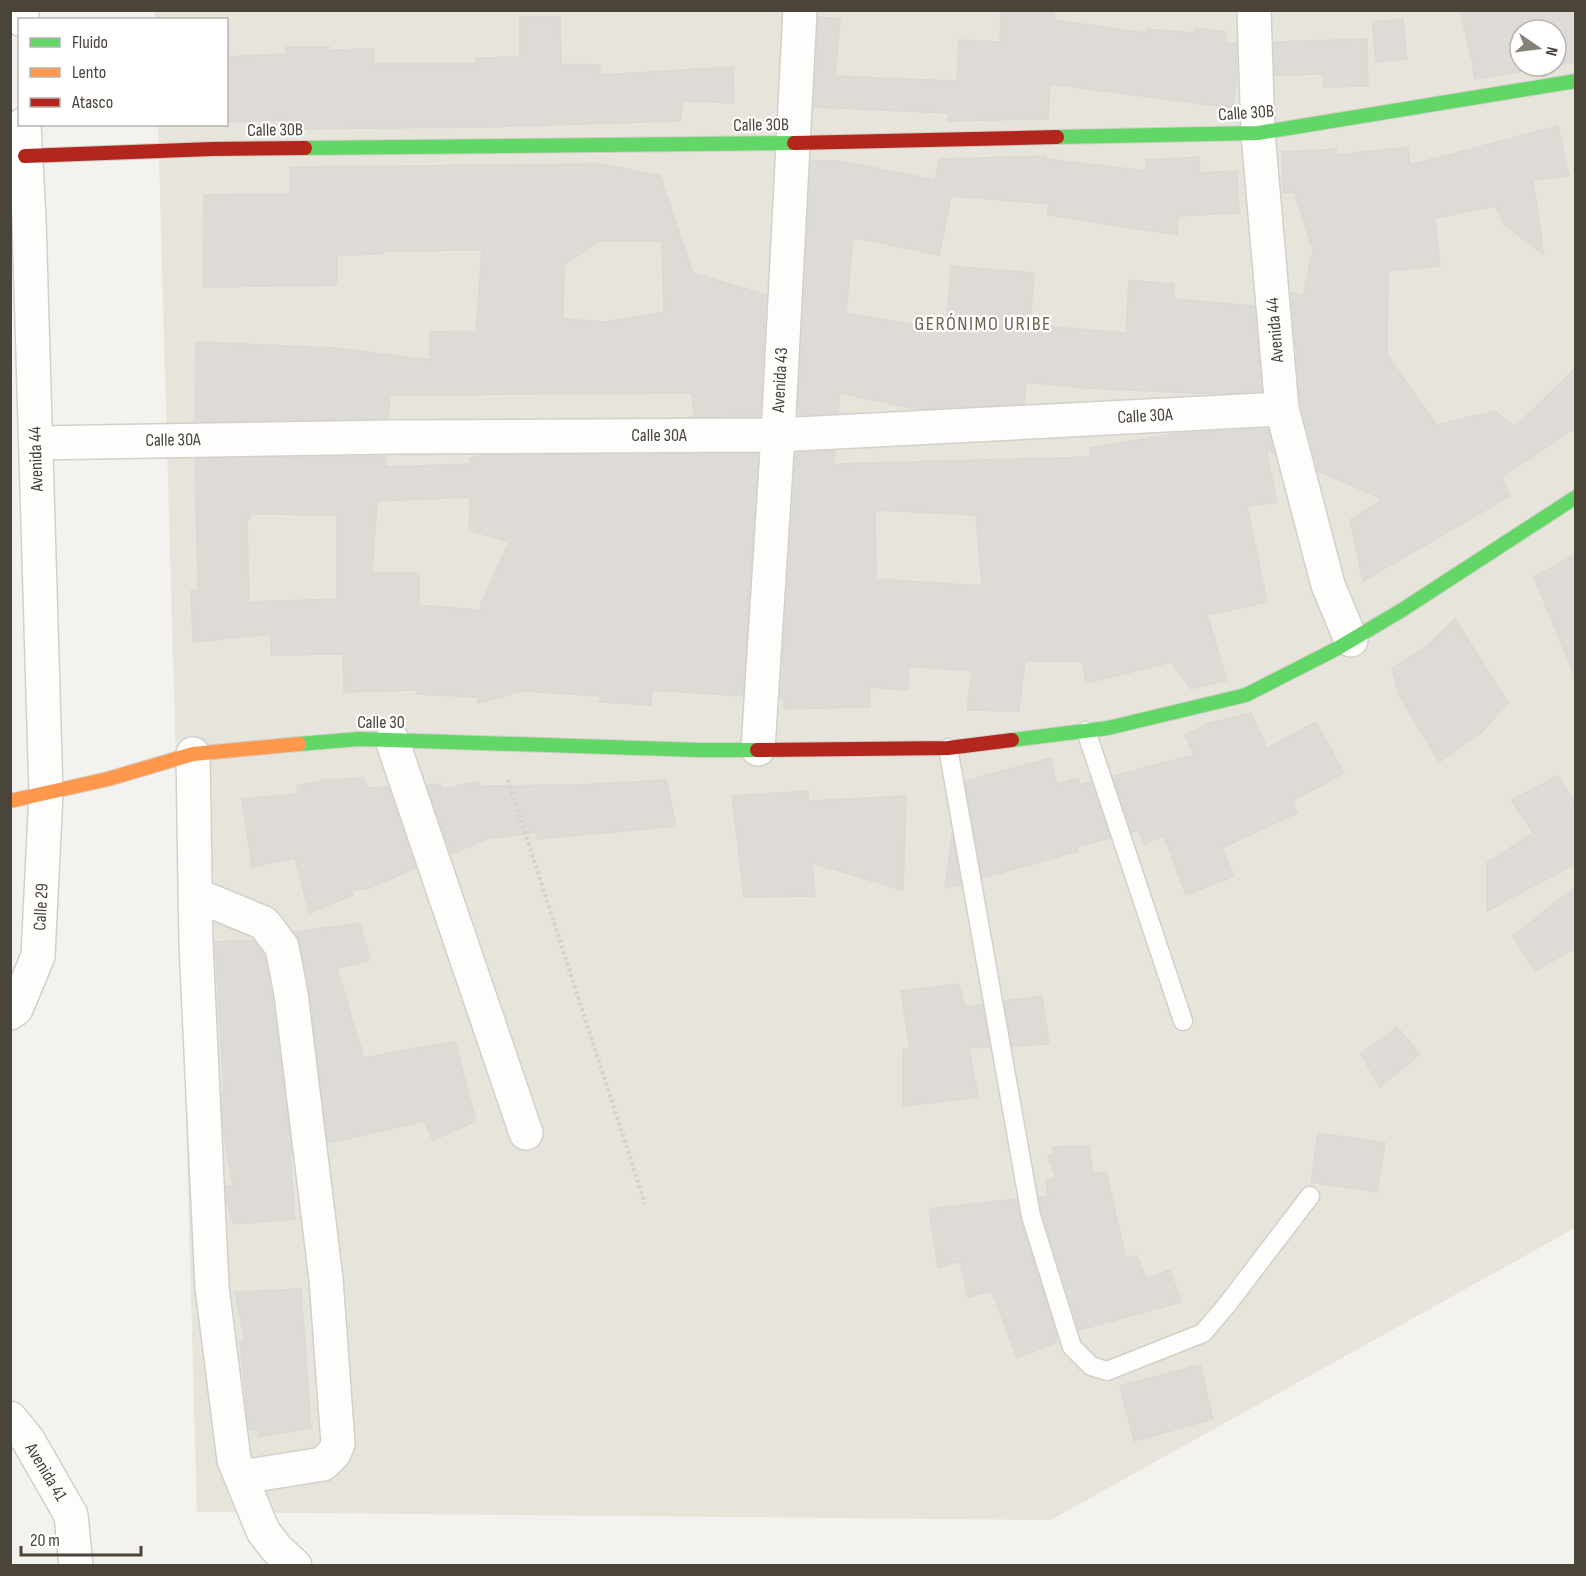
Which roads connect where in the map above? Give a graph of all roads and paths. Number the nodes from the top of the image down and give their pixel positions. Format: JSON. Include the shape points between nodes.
{"nodes":[{"id":1,"x":800,"y":10,"type":"edge"},
{"id":2,"x":1254,"y":10,"type":"edge"},
{"id":3,"x":1575,"y":81,"type":"edge"},
{"id":4,"x":1258,"y":133,"type":"junction"},
{"id":5,"x":24,"y":140,"type":"edge"},
{"id":6,"x":792,"y":143,"type":"junction"},
{"id":7,"x":20,"y":226,"type":"edge"},
{"id":8,"x":1282,"y":409,"type":"junction"},
{"id":9,"x":778,"y":435,"type":"junction"},
{"id":10,"x":36,"y":443,"type":"junction"},
{"id":11,"x":1575,"y":497,"type":"edge"},
{"id":12,"x":25,"y":545,"type":"edge"},
{"id":13,"x":1351,"y":640,"type":"junction"},
{"id":14,"x":1086,"y":730,"type":"junction"},
{"id":15,"x":392,"y":740,"type":"junction"},
{"id":16,"x":496,"y":743,"type":"junction"},
{"id":17,"x":948,"y":748,"type":"junction"},
{"id":18,"x":758,"y":749,"type":"junction"},
{"id":19,"x":193,"y":754,"type":"junction"},
{"id":20,"x":46,"y":793,"type":"junction"},
{"id":21,"x":10,"y":801,"type":"edge"},
{"id":22,"x":196,"y":895,"type":"junction"},
{"id":23,"x":10,"y":1013,"type":"edge"},
{"id":24,"x":1183,"y":1021,"type":"dead end"},
{"id":25,"x":526,"y":1133,"type":"dead end"},
{"id":26,"x":1310,"y":1196,"type":"dead end"},
{"id":27,"x":645,"y":1204,"type":"dead end"},
{"id":28,"x":10,"y":1418,"type":"edge"},
{"id":29,"x":241,"y":1477,"type":"junction"},
{"id":30,"x":76,"y":1566,"type":"edge"},
{"id":31,"x":295,"y":1566,"type":"edge"}],
"edges":[{"from":1,"to":6,"type":"street","name":"Avenida 43"},
{"from":2,"to":4,"type":"street","name":"Avenida 44"},
{"from":3,"to":4,"type":"main road","name":"Calle 30B"},
{"from":4,"to":6,"type":"main road","name":"Calle 30B"},
{"from":4,"to":8,"type":"street","name":"Avenida 44"},
{"from":5,"to":6,"type":"main road","name":"Calle 30B","via":[[212,149]]},
{"from":5,"to":7,"type":"street","name":"Avenida 44"},
{"from":6,"to":9,"type":"street","name":"Avenida 43"},
{"from":7,"to":10,"type":"street","name":"Avenida 44"},
{"from":8,"to":9,"type":"street","name":"Calle 30A"},
{"from":8,"to":13,"type":"street","name":"Avenida 44","via":[[1328,585]]},
{"from":9,"to":10,"type":"street","name":"Calle 30A"},
{"from":9,"to":18,"type":"street","name":"Avenida 43"},
{"from":10,"to":12,"type":"street","name":"Avenida 44"},
{"from":11,"to":13,"type":"main road","name":"Calle 30"},
{"from":12,"to":20,"type":"street","name":"Avenida 44"},
{"from":13,"to":14,"type":"main road","name":"Calle 30","via":[[1246,695]]},
{"from":14,"to":17,"type":"main road","name":"Calle 30"},
{"from":14,"to":24,"type":"lane"},
{"from":15,"to":16,"type":"main road","name":"Calle 30"},
{"from":15,"to":19,"type":"main road","name":"Calle 30","via":[[359,739]]},
{"from":15,"to":25,"type":"street"},
{"from":16,"to":18,"type":"main road","name":"Calle 30"},
{"from":16,"to":27,"type":"path"},
{"from":17,"to":18,"type":"main road","name":"Calle 30"},
{"from":17,"to":26,"type":"lane","via":[[1031,1216],[1072,1347],[1091,1366],[1107,1371],[1203,1333]]},
{"from":19,"to":20,"type":"main road","name":"Calle 30"},
{"from":19,"to":22,"type":"street"},
{"from":20,"to":21,"type":"main road","name":"Calle 30"},
{"from":20,"to":23,"type":"street","name":"Calle 29","via":[[39,956],[16,1009]]},
{"from":22,"to":29,"type":"street","via":[[212,1287],[234,1460]]},
{"from":22,"to":29,"type":"street","via":[[264,923],[282,947],[326,1280],[338,1444],[323,1464]]},
{"from":28,"to":30,"type":"street","name":"Avenida 41","via":[[28,1440],[71,1515]]},
{"from":29,"to":31,"type":"street","via":[[263,1531]]}]}
